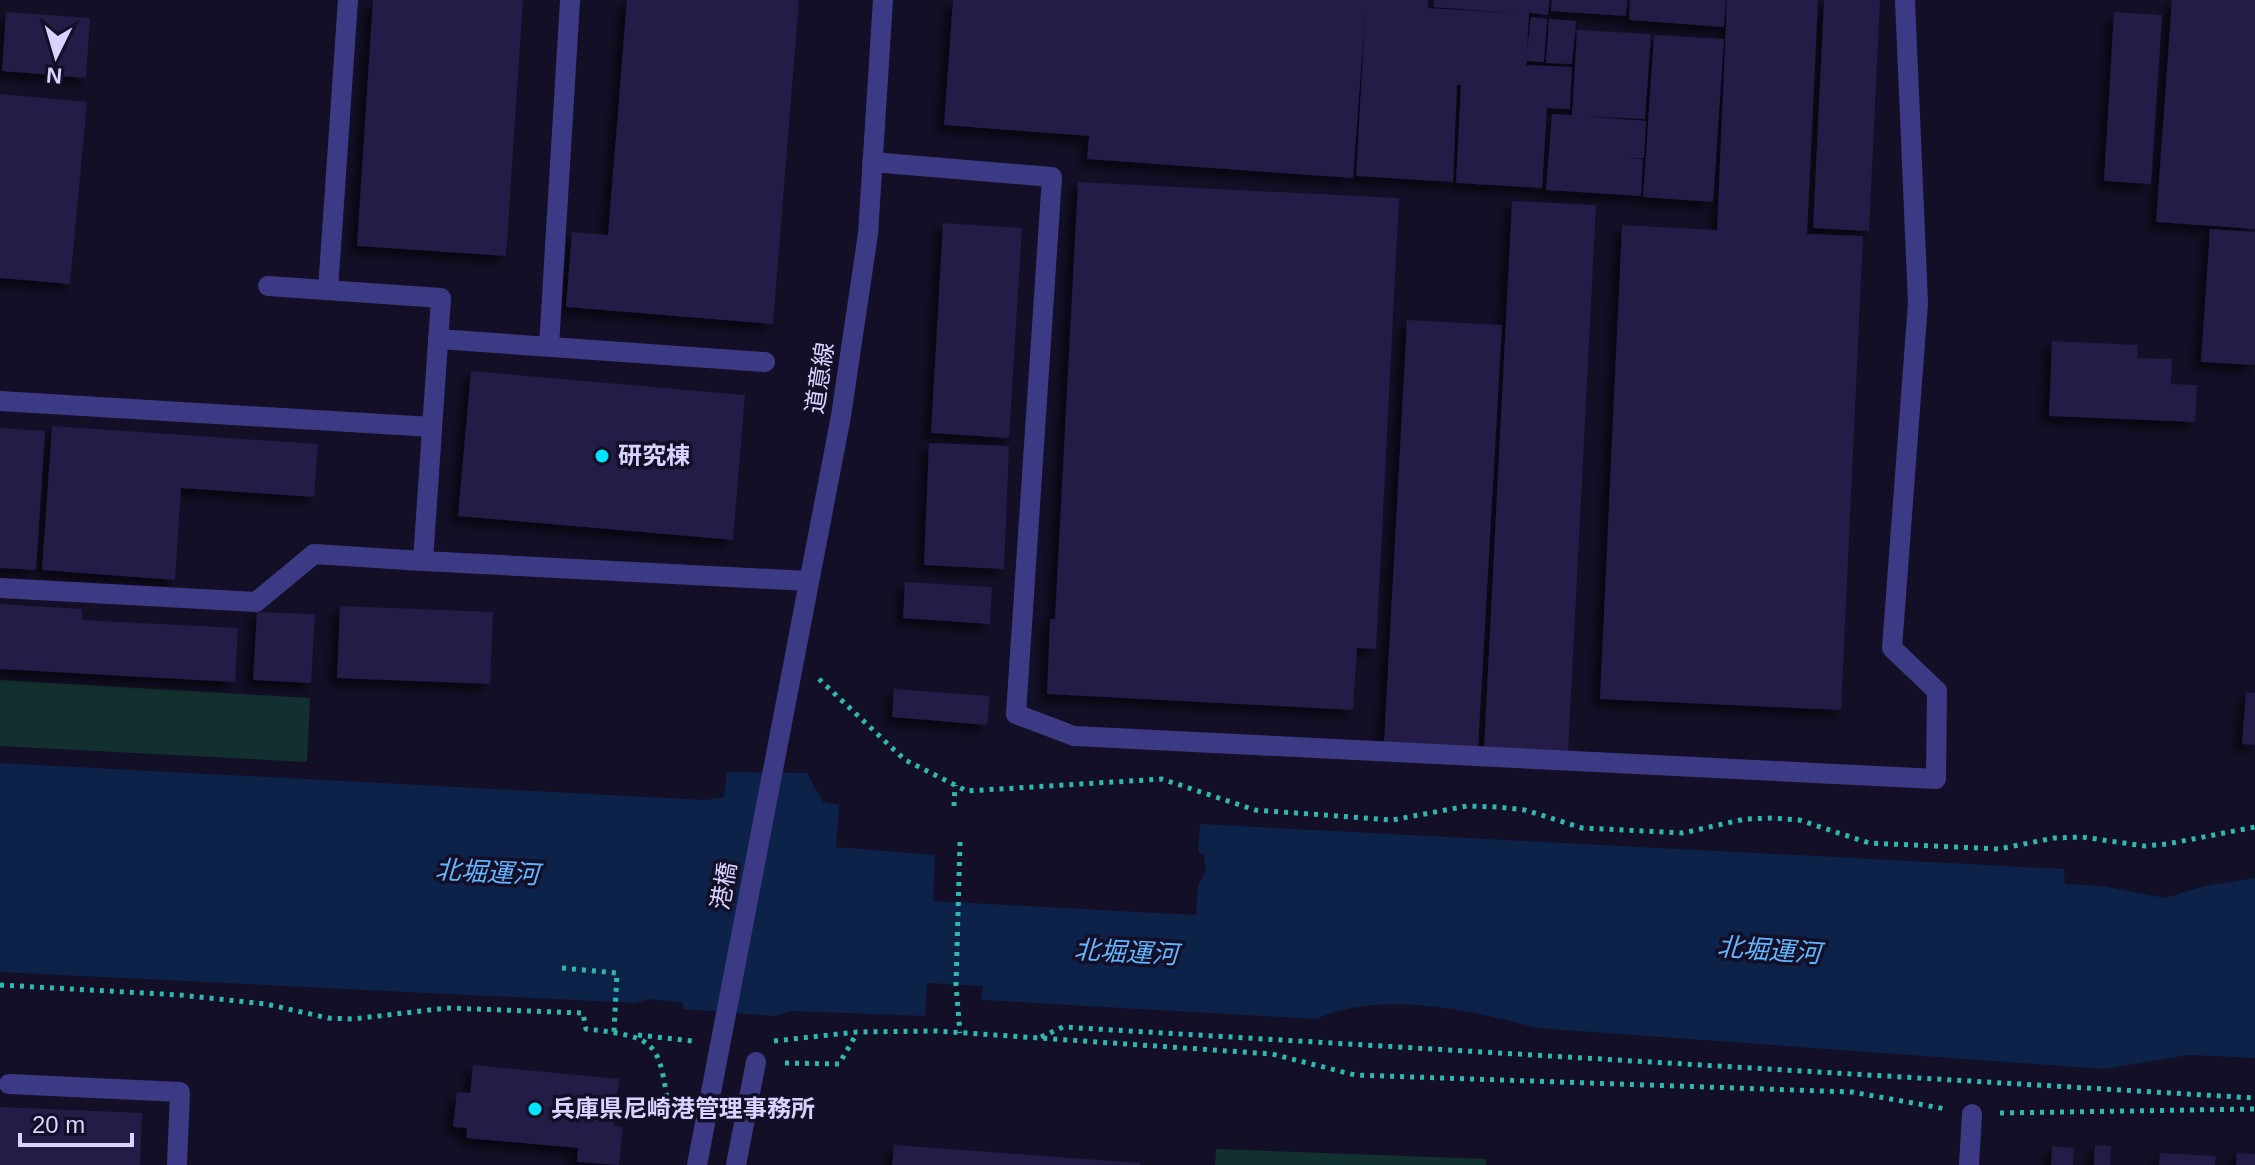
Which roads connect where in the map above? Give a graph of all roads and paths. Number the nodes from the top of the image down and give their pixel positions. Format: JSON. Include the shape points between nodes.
{"nodes":[{"id":1,"x":348,"y":0,"type":"edge"},
{"id":2,"x":570,"y":0,"type":"edge"},
{"id":3,"x":883,"y":0,"type":"edge"},
{"id":4,"x":1905,"y":0,"type":"edge"},
{"id":5,"x":872,"y":162,"type":"junction"},
{"id":6,"x":268,"y":286,"type":"dead end"},
{"id":7,"x":328,"y":290,"type":"junction"},
{"id":8,"x":438,"y":339,"type":"junction"},
{"id":9,"x":549,"y":346,"type":"junction"},
{"id":10,"x":765,"y":362,"type":"dead end"},
{"id":11,"x":0,"y":401,"type":"edge"},
{"id":12,"x":432,"y":427,"type":"junction"},
{"id":13,"x":423,"y":561,"type":"junction"},
{"id":14,"x":808,"y":581,"type":"junction"},
{"id":15,"x":0,"y":588,"type":"edge"},
{"id":16,"x":793,"y":655,"type":"junction"},
{"id":17,"x":774,"y":759,"type":"joint"},
{"id":18,"x":955,"y":785,"type":"junction"},
{"id":19,"x":954,"y":806,"type":"dead end"},
{"id":20,"x":2255,"y":827,"type":"edge"},
{"id":21,"x":960,"y":842,"type":"dead end"},
{"id":22,"x":562,"y":968,"type":"dead end"},
{"id":23,"x":0,"y":985,"type":"edge"},
{"id":24,"x":614,"y":1032,"type":"junction"},
{"id":25,"x":857,"y":1032,"type":"junction"},
{"id":26,"x":960,"y":1033,"type":"junction"},
{"id":27,"x":633,"y":1034,"type":"junction"},
{"id":28,"x":1040,"y":1038,"type":"junction"},
{"id":29,"x":694,"y":1041,"type":"dead end"},
{"id":30,"x":759,"y":1052,"type":"junction"},
{"id":31,"x":9,"y":1084,"type":"dead end"},
{"id":32,"x":2255,"y":1098,"type":"edge"},
{"id":33,"x":2255,"y":1109,"type":"edge"},
{"id":34,"x":669,"y":1113,"type":"dead end"},
{"id":35,"x":1972,"y":1114,"type":"junction"},
{"id":36,"x":177,"y":1165,"type":"edge"},
{"id":37,"x":697,"y":1165,"type":"edge"},
{"id":38,"x":736,"y":1165,"type":"edge"},
{"id":39,"x":1969,"y":1165,"type":"edge"}],
"edges":[{"from":1,"to":7,"type":"street"},
{"from":2,"to":9,"type":"street"},
{"from":3,"to":5,"type":"street","name":"道意線"},
{"from":4,"to":5,"type":"street","via":[[1918,303],[1892,648],[1937,691],[1936,779],[1074,736],[1016,714],[1052,177]]},
{"from":5,"to":14,"type":"street","name":"道意線","via":[[860,294]]},
{"from":6,"to":7,"type":"street"},
{"from":7,"to":8,"type":"street","via":[[441,298]]},
{"from":8,"to":9,"type":"street"},
{"from":8,"to":12,"type":"street"},
{"from":9,"to":10,"type":"street"},
{"from":11,"to":12,"type":"street"},
{"from":12,"to":13,"type":"street"},
{"from":13,"to":14,"type":"street"},
{"from":13,"to":15,"type":"street","via":[[314,554],[256,602]]},
{"from":14,"to":16,"type":"street","name":"道意線"},
{"from":16,"to":17,"type":"street","name":"道意線"},
{"from":16,"to":18,"type":"path","via":[[905,760]]},
{"from":17,"to":37,"type":"street","name":"港橋"},
{"from":18,"to":19,"type":"path"},
{"from":18,"to":20,"type":"path","via":[[967,791],[1162,779],[1255,810],[1392,820],[1467,806],[1498,807],[1582,828],[1683,833],[1773,818],[1799,820],[1869,843],[1999,849],[2082,837],[2145,846]]},
{"from":21,"to":26,"type":"path"},
{"from":22,"to":24,"type":"path","via":[[617,973]]},
{"from":23,"to":24,"type":"path","via":[[180,995],[340,1018],[447,1008],[583,1013],[586,1029]]},
{"from":24,"to":27,"type":"path"},
{"from":25,"to":26,"type":"path"},
{"from":25,"to":30,"type":"path"},
{"from":25,"to":30,"type":"path","via":[[839,1064]]},
{"from":26,"to":28,"type":"path"},
{"from":27,"to":29,"type":"path"},
{"from":27,"to":34,"type":"path","via":[[650,1043],[662,1064]]},
{"from":28,"to":32,"type":"path","via":[[1063,1027]]},
{"from":28,"to":35,"type":"path","via":[[1272,1054],[1355,1075],[1852,1092]]},
{"from":30,"to":38,"type":"street"},
{"from":31,"to":36,"type":"street","via":[[180,1092]]},
{"from":33,"to":35,"type":"path"},
{"from":35,"to":39,"type":"street"}]}
